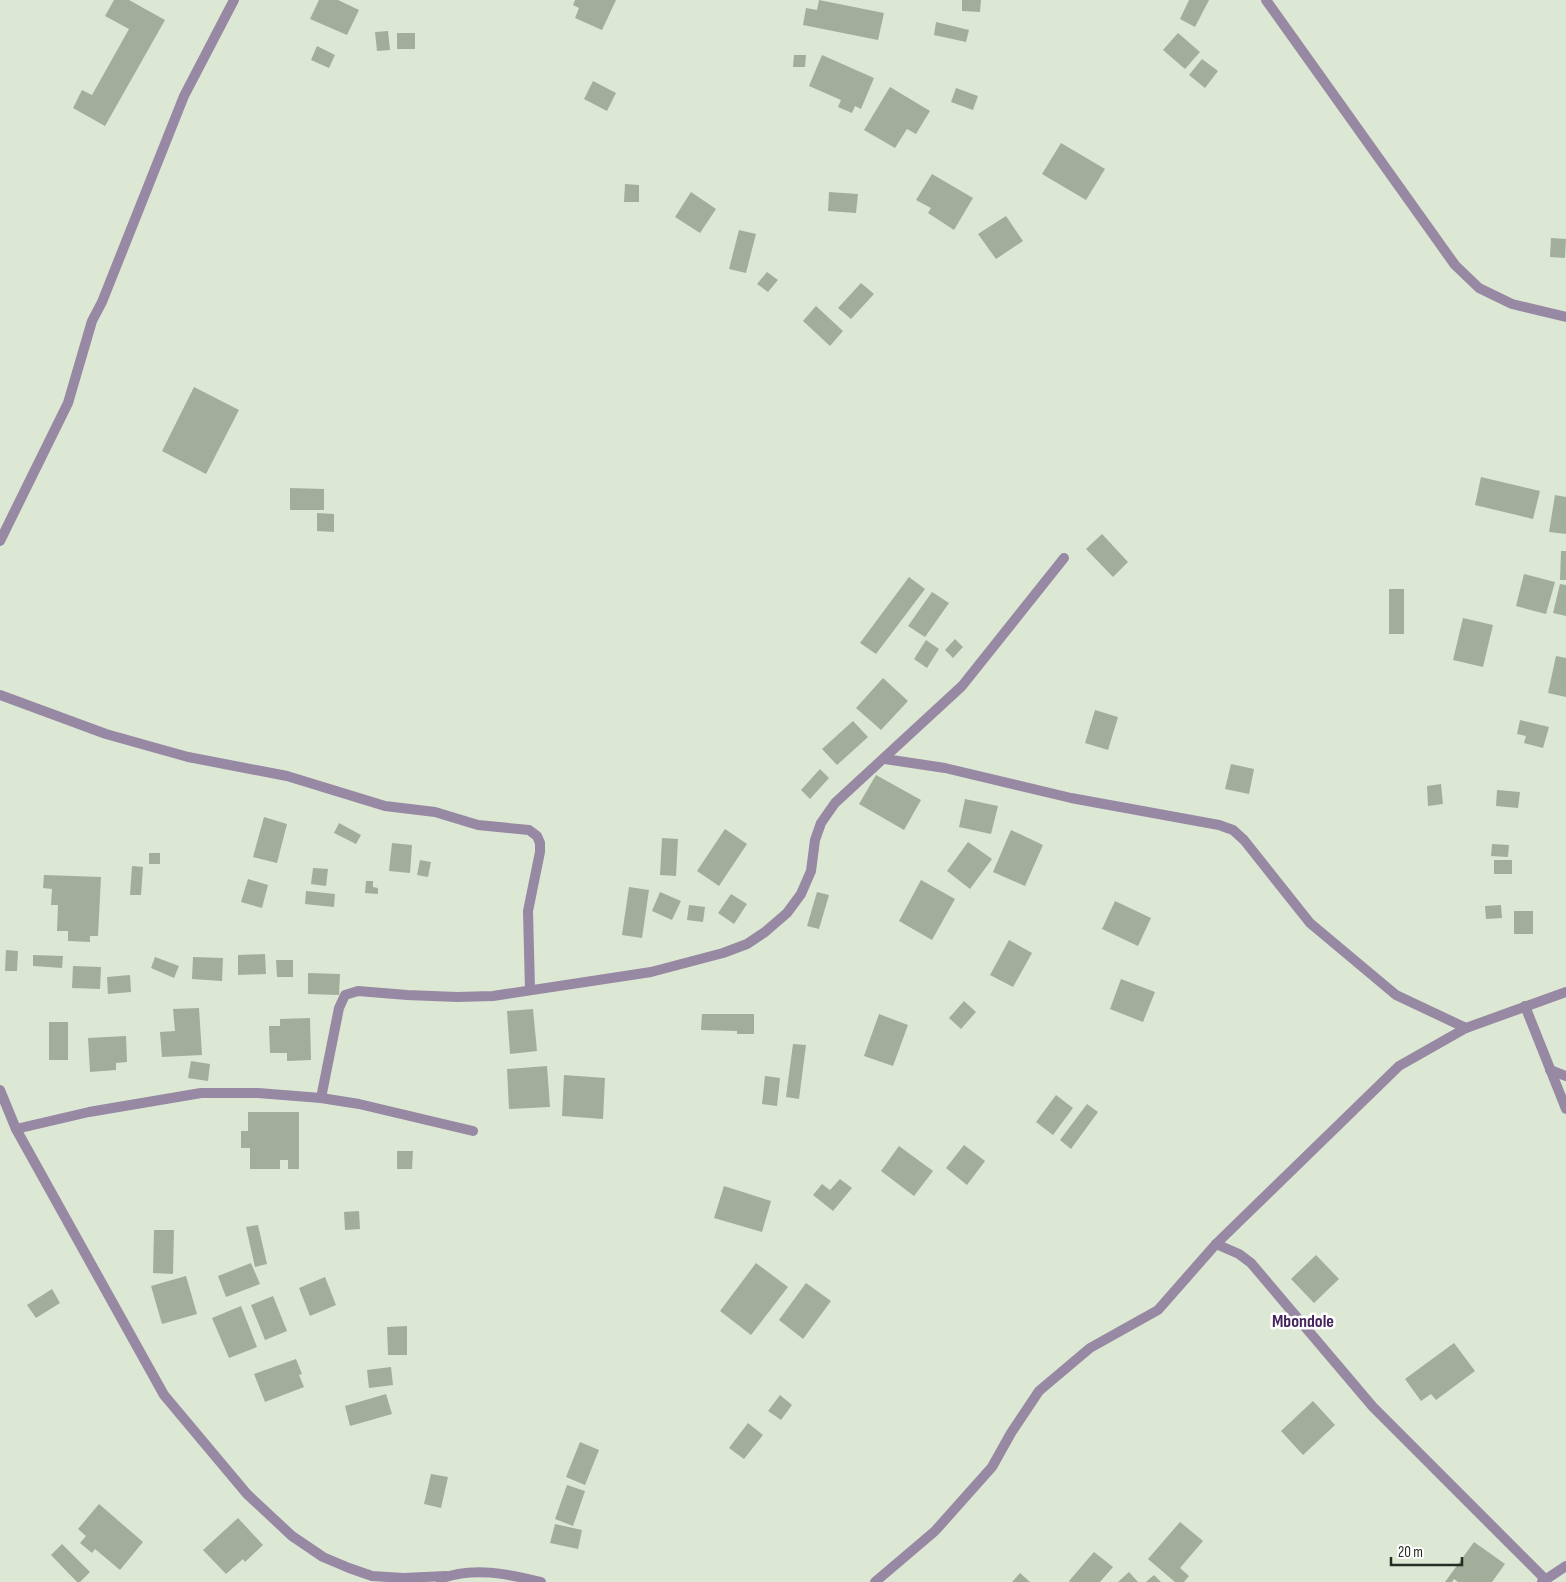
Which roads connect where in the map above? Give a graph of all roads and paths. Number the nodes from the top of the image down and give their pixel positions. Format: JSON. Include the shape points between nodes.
{"nodes":[{"id":1,"x":234,"y":0,"type":"edge"},
{"id":2,"x":1266,"y":0,"type":"edge"},
{"id":3,"x":1566,"y":317,"type":"edge"},
{"id":4,"x":0,"y":541,"type":"edge"},
{"id":5,"x":1064,"y":558,"type":"dead end"},
{"id":6,"x":0,"y":695,"type":"edge"},
{"id":7,"x":885,"y":759,"type":"junction"},
{"id":8,"x":530,"y":990,"type":"junction"},
{"id":9,"x":1566,"y":992,"type":"edge"},
{"id":10,"x":1525,"y":1006,"type":"junction"},
{"id":11,"x":1466,"y":1028,"type":"junction"},
{"id":12,"x":1550,"y":1070,"type":"junction"},
{"id":13,"x":1566,"y":1076,"type":"edge"},
{"id":14,"x":0,"y":1090,"type":"edge"},
{"id":15,"x":321,"y":1098,"type":"junction"},
{"id":16,"x":1566,"y":1109,"type":"edge"},
{"id":17,"x":16,"y":1129,"type":"junction"},
{"id":18,"x":473,"y":1131,"type":"dead end"},
{"id":19,"x":1216,"y":1244,"type":"junction"},
{"id":20,"x":1566,"y":1566,"type":"edge"},
{"id":21,"x":446,"y":1576,"type":"junction"},
{"id":22,"x":1544,"y":1580,"type":"edge"},
{"id":23,"x":432,"y":1582,"type":"edge"},
{"id":24,"x":540,"y":1582,"type":"edge"},
{"id":25,"x":875,"y":1582,"type":"edge"}],
"edges":[{"from":1,"to":4,"type":"street","via":[[184,96],[92,321],[68,403]]},
{"from":2,"to":3,"type":"street","via":[[1455,265],[1479,288],[1512,304]]},
{"from":5,"to":7,"type":"street","via":[[962,686]]},
{"from":6,"to":8,"type":"street","via":[[106,734],[188,757],[288,776],[386,806],[435,812],[478,825],[529,830],[540,844],[528,911]]},
{"from":7,"to":8,"type":"street","via":[[835,803],[821,823],[811,872],[801,894],[787,913],[748,944],[652,972]]},
{"from":7,"to":11,"type":"street","via":[[945,768],[1071,798],[1233,830],[1310,923],[1396,996]]},
{"from":8,"to":15,"type":"street","via":[[457,997],[358,991],[344,995]]},
{"from":9,"to":10,"type":"street"},
{"from":10,"to":11,"type":"street"},
{"from":10,"to":12,"type":"street"},
{"from":11,"to":19,"type":"street","via":[[1399,1066]]},
{"from":12,"to":13,"type":"street"},
{"from":12,"to":16,"type":"street"},
{"from":14,"to":17,"type":"street"},
{"from":15,"to":17,"type":"street","via":[[201,1093],[89,1112]]},
{"from":15,"to":18,"type":"street"},
{"from":17,"to":21,"type":"street","via":[[164,1395],[247,1494],[292,1536],[323,1557],[349,1568],[372,1576]]},
{"from":19,"to":22,"type":"street","via":[[1251,1262],[1373,1407]]},
{"from":19,"to":25,"type":"street","via":[[1158,1310],[1090,1348],[1039,1391],[992,1467],[935,1532]]},
{"from":20,"to":22,"type":"street"},
{"from":21,"to":23,"type":"street"},
{"from":21,"to":24,"type":"street","via":[[472,1572],[506,1574]]}]}
